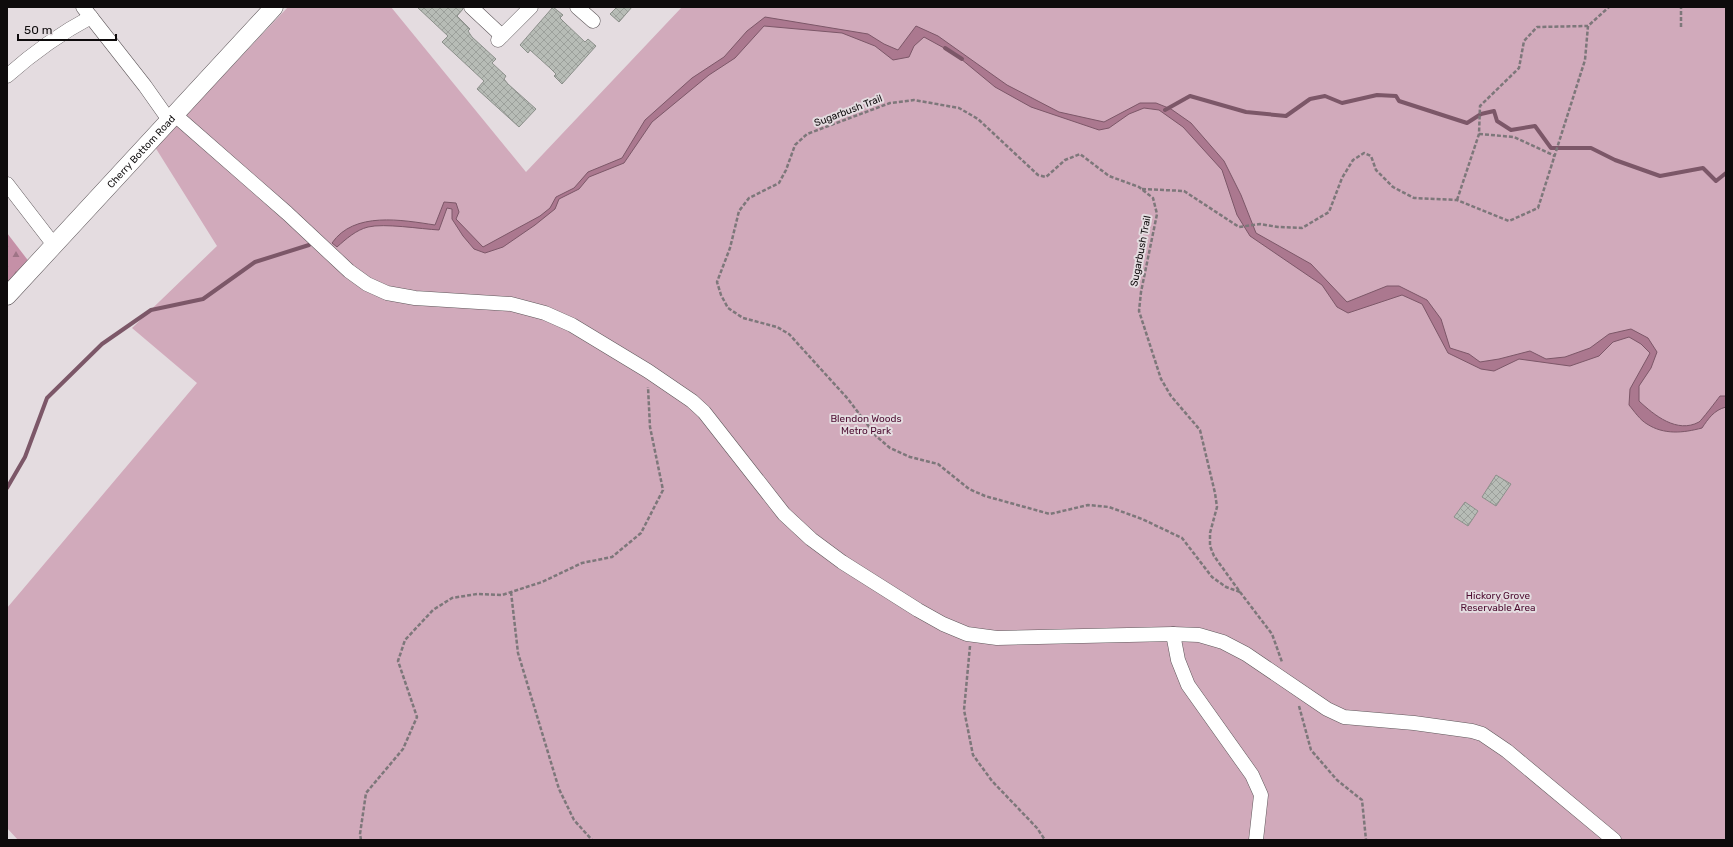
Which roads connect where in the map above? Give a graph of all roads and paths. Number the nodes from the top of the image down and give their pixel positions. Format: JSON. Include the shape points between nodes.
{"nodes":[{"id":1,"x":274,"y":7,"type":"edge"},
{"id":2,"x":471,"y":7,"type":"edge"},
{"id":3,"x":531,"y":7,"type":"edge"},
{"id":4,"x":577,"y":7,"type":"edge"},
{"id":5,"x":1609,"y":7,"type":"edge"},
{"id":6,"x":1681,"y":7,"type":"edge"},
{"id":7,"x":87,"y":12,"type":"edge"},
{"id":8,"x":593,"y":21,"type":"dead end"},
{"id":9,"x":1588,"y":26,"type":"junction"},
{"id":10,"x":1681,"y":27,"type":"dead end"},
{"id":11,"x":7,"y":76,"type":"edge"},
{"id":12,"x":172,"y":117,"type":"junction"},
{"id":13,"x":1479,"y":134,"type":"junction"},
{"id":14,"x":1555,"y":156,"type":"junction"},
{"id":15,"x":7,"y":184,"type":"edge"},
{"id":16,"x":1142,"y":189,"type":"junction"},
{"id":17,"x":1457,"y":200,"type":"junction"},
{"id":18,"x":54,"y":245,"type":"junction"},
{"id":19,"x":7,"y":296,"type":"edge"},
{"id":20,"x":648,"y":371,"type":"junction"},
{"id":21,"x":510,"y":592,"type":"junction"},
{"id":22,"x":1240,"y":592,"type":"junction"},
{"id":23,"x":972,"y":634,"type":"junction"},
{"id":24,"x":1173,"y":634,"type":"junction"},
{"id":25,"x":1294,"y":688,"type":"junction"},
{"id":26,"x":361,"y":840,"type":"edge"},
{"id":27,"x":592,"y":840,"type":"edge"},
{"id":28,"x":1045,"y":840,"type":"edge"},
{"id":29,"x":1256,"y":840,"type":"edge"},
{"id":30,"x":1366,"y":840,"type":"edge"},
{"id":31,"x":1614,"y":840,"type":"edge"}],
"edges":[{"from":1,"to":12,"type":"main road","name":"Cherry Bottom Road"},
{"from":2,"to":3,"type":"street","via":[[500,38]]},
{"from":4,"to":8,"type":"street"},
{"from":5,"to":9,"type":"path"},
{"from":6,"to":10,"type":"path"},
{"from":7,"to":11,"type":"street"},
{"from":7,"to":12,"type":"street"},
{"from":9,"to":13,"type":"path","via":[[1537,27],[1524,41],[1519,68],[1480,106]]},
{"from":9,"to":14,"type":"path","via":[[1585,60]]},
{"from":12,"to":18,"type":"main road","name":"Cherry Bottom Road"},
{"from":12,"to":20,"type":"street","via":[[367,284],[387,293],[511,304],[545,313],[572,325]]},
{"from":13,"to":14,"type":"path","via":[[1514,138]]},
{"from":13,"to":17,"type":"path"},
{"from":14,"to":17,"type":"path","via":[[1538,208],[1509,221]]},
{"from":15,"to":18,"type":"street"},
{"from":16,"to":17,"type":"path","via":[[1184,191],[1239,228],[1260,224],[1302,228],[1329,212],[1342,178],[1353,160],[1364,152],[1372,156],[1376,170],[1393,187],[1414,198]]},
{"from":16,"to":22,"type":"path","name":"Sugarbush Trail","via":[[1153,198],[1157,214],[1139,311],[1161,379],[1171,396],[1200,430],[1217,507],[1210,533],[1210,546],[1214,556]]},
{"from":16,"to":22,"type":"path","name":"Sugarbush Trail","via":[[1109,176],[1080,154],[1065,160],[1046,177],[1038,175],[978,119],[959,108],[914,100],[890,103],[807,134],[795,145],[779,183],[749,198],[739,211],[718,282],[721,295],[728,308],[743,318],[777,327],[789,334],[848,399],[876,436],[890,448],[910,457],[938,464],[970,489],[985,496],[1050,514],[1088,505],[1109,507],[1142,519],[1182,538],[1212,577],[1226,587]]},
{"from":18,"to":19,"type":"main road","name":"Cherry Bottom Road"},
{"from":20,"to":21,"type":"path","via":[[650,427],[663,490],[641,533],[612,557],[582,563],[542,582]]},
{"from":20,"to":23,"type":"street","via":[[704,412],[784,514],[810,539],[918,610],[943,624]]},
{"from":21,"to":26,"type":"path","via":[[502,595],[478,594],[452,598],[432,610],[405,640],[398,661],[417,716],[403,749],[366,793]]},
{"from":21,"to":27,"type":"path","via":[[518,653],[559,789],[574,820]]},
{"from":22,"to":25,"type":"path","name":"Sugarbush Trail","via":[[1272,634]]},
{"from":23,"to":24,"type":"street","via":[[997,638]]},
{"from":23,"to":28,"type":"path","via":[[964,710],[973,755],[992,781],[1037,828]]},
{"from":24,"to":25,"type":"street","via":[[1199,635],[1223,642],[1246,654]]},
{"from":24,"to":29,"type":"street","via":[[1178,660],[1188,685],[1252,775],[1261,795]]},
{"from":25,"to":30,"type":"path","name":"Sugarbush Trail","via":[[1311,750],[1337,780],[1362,800]]},
{"from":25,"to":31,"type":"street","via":[[1327,709],[1344,716],[1414,723],[1482,734],[1506,750]]}]}
